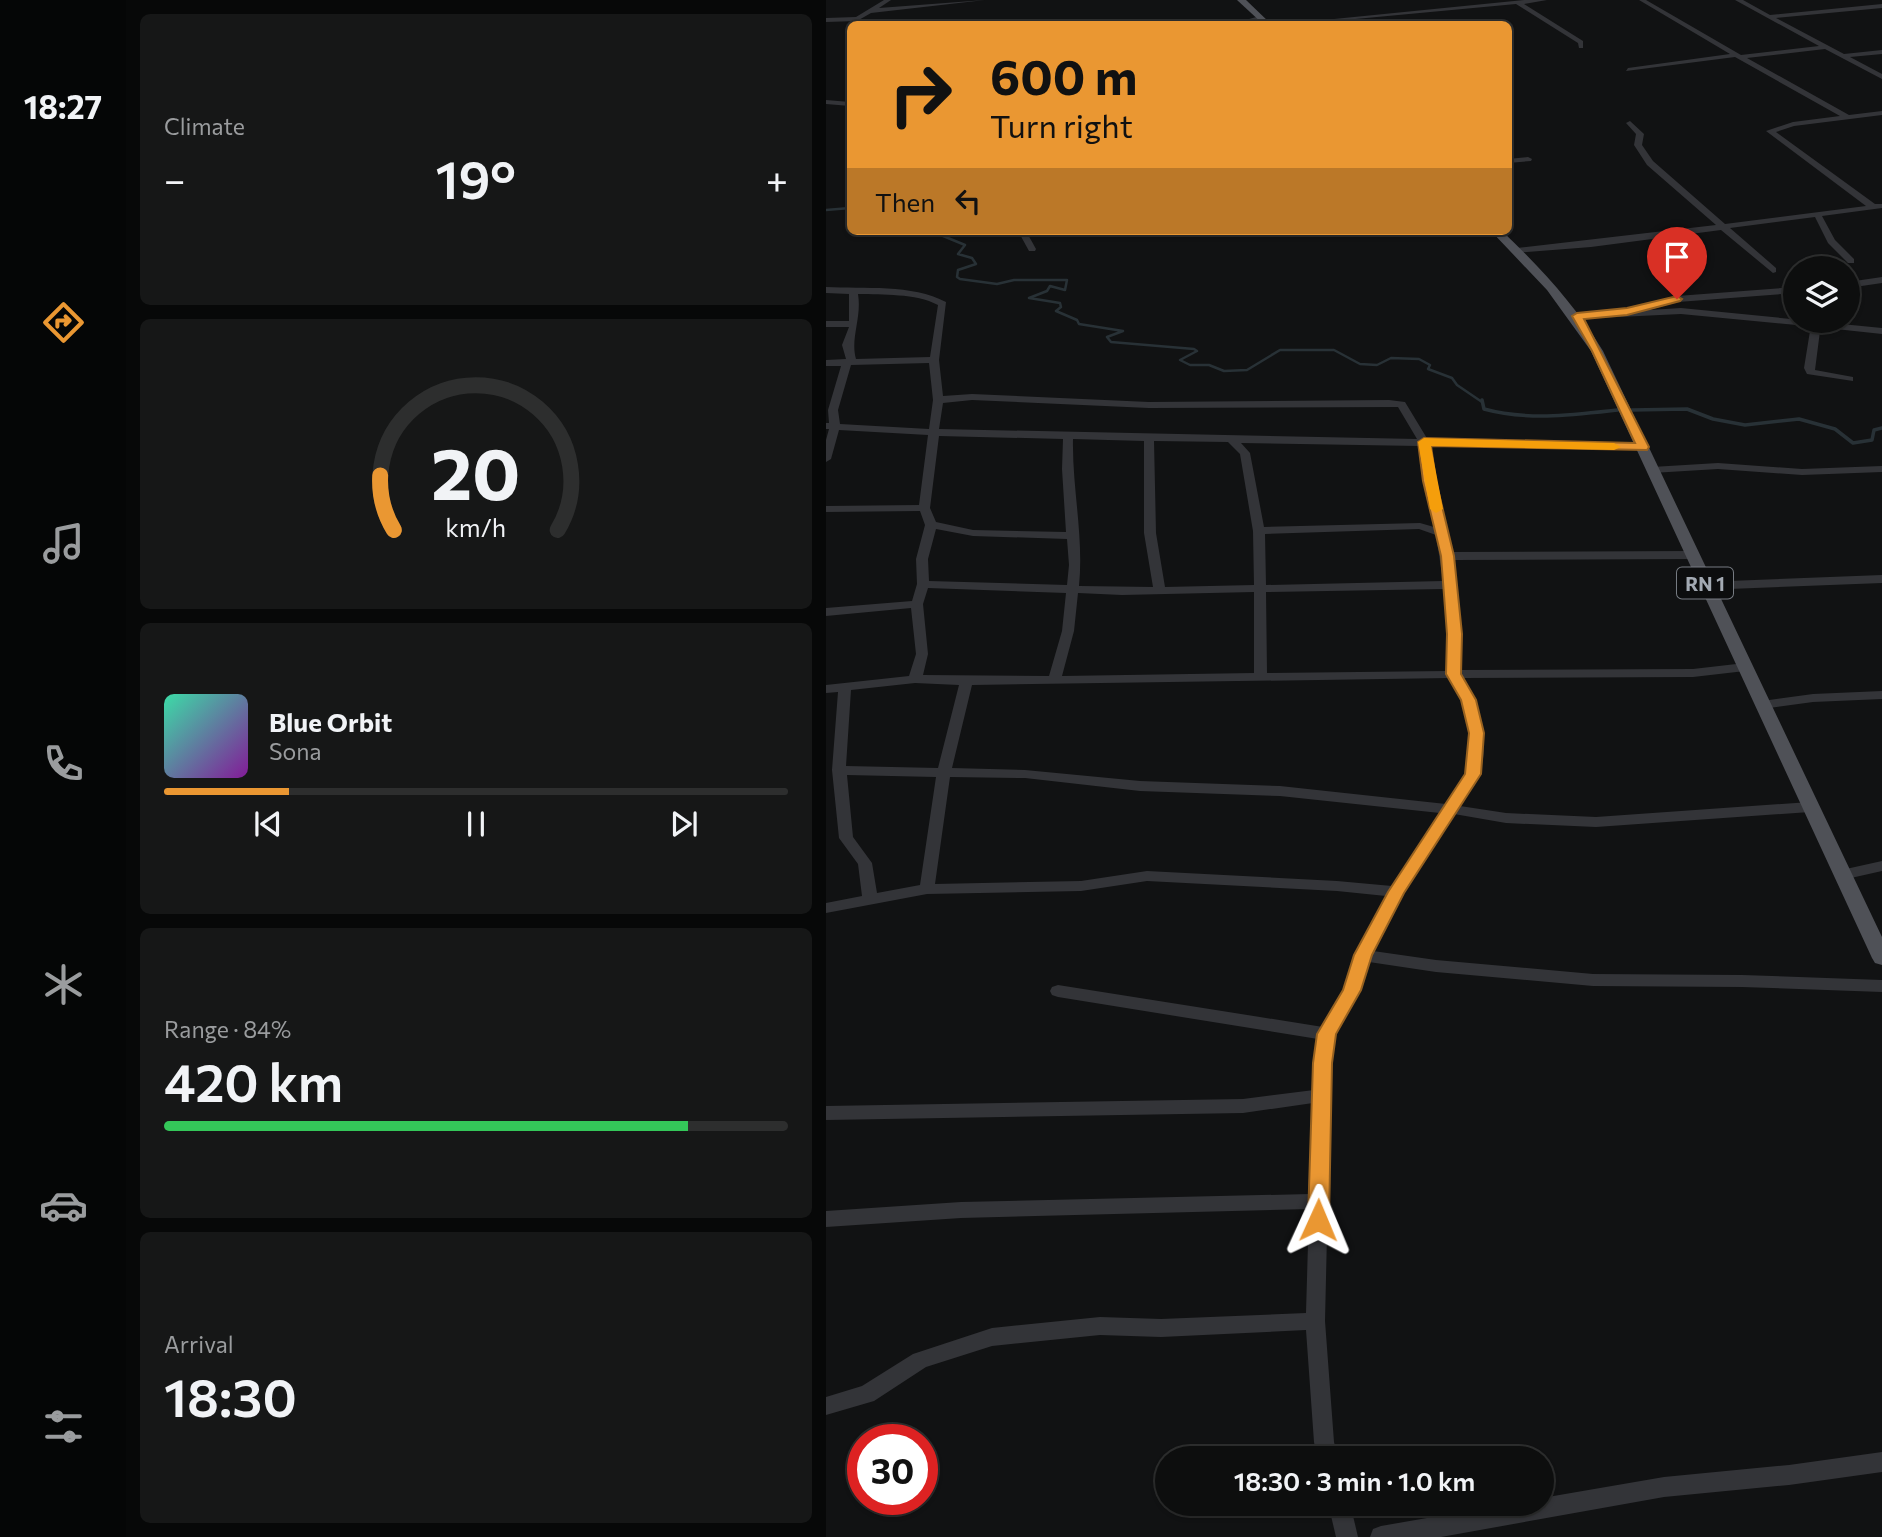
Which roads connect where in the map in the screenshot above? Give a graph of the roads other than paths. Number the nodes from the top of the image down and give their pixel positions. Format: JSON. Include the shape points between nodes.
{"nodes":[{"id":1,"x":888,"y":0,"type":"edge"},
{"id":2,"x":982,"y":0,"type":"edge"},
{"id":3,"x":1241,"y":0,"type":"edge"},
{"id":4,"x":1542,"y":0,"type":"edge"},
{"id":5,"x":1642,"y":0,"type":"edge"},
{"id":6,"x":1738,"y":0,"type":"edge"},
{"id":7,"x":1518,"y":3,"type":"junction"},
{"id":8,"x":1882,"y":6,"type":"edge"},
{"id":9,"x":871,"y":11,"type":"junction"},
{"id":10,"x":1770,"y":16,"type":"junction"},
{"id":11,"x":1259,"y":18,"type":"junction"},
{"id":12,"x":826,"y":20,"type":"edge"},
{"id":13,"x":1246,"y":21,"type":"edge"},
{"id":14,"x":1263,"y":21,"type":"edge"},
{"id":15,"x":1347,"y":21,"type":"edge"},
{"id":16,"x":1581,"y":47,"type":"dead end"},
{"id":17,"x":1825,"y":47,"type":"junction"},
{"id":18,"x":1882,"y":52,"type":"edge"},
{"id":19,"x":1739,"y":56,"type":"junction"},
{"id":20,"x":1842,"y":56,"type":"junction"},
{"id":21,"x":1628,"y":70,"type":"dead end"},
{"id":22,"x":1882,"y":77,"type":"edge"},
{"id":23,"x":826,"y":102,"type":"edge"},
{"id":24,"x":847,"y":104,"type":"edge"},
{"id":25,"x":1882,"y":113,"type":"edge"},
{"id":26,"x":1847,"y":117,"type":"junction"},
{"id":27,"x":1630,"y":123,"type":"dead end"},
{"id":28,"x":1528,"y":159,"type":"dead end"},
{"id":29,"x":1512,"y":161,"type":"edge"},
{"id":30,"x":1878,"y":206,"type":"edge"},
{"id":31,"x":1817,"y":214,"type":"junction"},
{"id":32,"x":1726,"y":227,"type":"junction"},
{"id":33,"x":1024,"y":235,"type":"edge"},
{"id":34,"x":1500,"y":235,"type":"edge"},
{"id":35,"x":1032,"y":249,"type":"dead end"},
{"id":36,"x":1517,"y":251,"type":"junction"},
{"id":37,"x":1846,"y":256,"type":"edge"},
{"id":38,"x":1773,"y":270,"type":"dead end"},
{"id":39,"x":1882,"y":280,"type":"edge"},
{"id":40,"x":1860,"y":283,"type":"edge"},
{"id":41,"x":826,"y":290,"type":"edge"},
{"id":42,"x":1783,"y":291,"type":"edge"},
{"id":43,"x":853,"y":292,"type":"junction"},
{"id":44,"x":1627,"y":312,"type":"junction"},
{"id":45,"x":1577,"y":316,"type":"junction"},
{"id":46,"x":1783,"y":321,"type":"edge"},
{"id":47,"x":826,"y":324,"type":"edge"},
{"id":48,"x":852,"y":324,"type":"junction"},
{"id":49,"x":1860,"y":329,"type":"edge"},
{"id":50,"x":1882,"y":331,"type":"edge"},
{"id":51,"x":1815,"y":333,"type":"edge"},
{"id":52,"x":934,"y":360,"type":"junction"},
{"id":53,"x":826,"y":363,"type":"edge"},
{"id":54,"x":846,"y":363,"type":"junction"},
{"id":55,"x":1849,"y":379,"type":"dead end"},
{"id":56,"x":938,"y":400,"type":"junction"},
{"id":57,"x":830,"y":426,"type":"edge"},
{"id":58,"x":932,"y":432,"type":"junction"},
{"id":59,"x":1068,"y":436,"type":"junction"},
{"id":60,"x":1149,"y":437,"type":"junction"},
{"id":61,"x":1230,"y":438,"type":"junction"},
{"id":62,"x":1424,"y":442,"type":"junction"},
{"id":63,"x":1643,"y":447,"type":"junction"},
{"id":64,"x":826,"y":459,"type":"edge"},
{"id":65,"x":1882,"y":469,"type":"edge"},
{"id":66,"x":1652,"y":470,"type":"junction"},
{"id":67,"x":924,"y":508,"type":"junction"},
{"id":68,"x":826,"y":509,"type":"edge"},
{"id":69,"x":931,"y":525,"type":"junction"},
{"id":70,"x":1259,"y":531,"type":"junction"},
{"id":71,"x":1443,"y":533,"type":"junction"},
{"id":72,"x":1072,"y":536,"type":"junction"},
{"id":73,"x":1691,"y":555,"type":"junction"},
{"id":74,"x":1447,"y":556,"type":"junction"},
{"id":75,"x":1882,"y":579,"type":"edge"},
{"id":76,"x":1704,"y":582,"type":"junction"},
{"id":77,"x":923,"y":584,"type":"junction"},
{"id":78,"x":1450,"y":585,"type":"junction"},
{"id":79,"x":1074,"y":589,"type":"junction"},
{"id":80,"x":1160,"y":590,"type":"junction"},
{"id":81,"x":1259,"y":590,"type":"junction"},
{"id":82,"x":917,"y":604,"type":"junction"},
{"id":83,"x":826,"y":612,"type":"edge"},
{"id":84,"x":1745,"y":667,"type":"junction"},
{"id":85,"x":1453,"y":674,"type":"junction"},
{"id":86,"x":1261,"y":677,"type":"junction"},
{"id":87,"x":1055,"y":678,"type":"junction"},
{"id":88,"x":915,"y":679,"type":"junction"},
{"id":89,"x":966,"y":681,"type":"junction"},
{"id":90,"x":845,"y":688,"type":"junction"},
{"id":91,"x":826,"y":689,"type":"edge"},
{"id":92,"x":1882,"y":695,"type":"edge"},
{"id":93,"x":1762,"y":705,"type":"junction"},
{"id":94,"x":839,"y":770,"type":"junction"},
{"id":95,"x":944,"y":771,"type":"junction"},
{"id":96,"x":1810,"y":807,"type":"junction"},
{"id":97,"x":1452,"y":809,"type":"junction"},
{"id":98,"x":1882,"y":866,"type":"edge"},
{"id":99,"x":1842,"y":874,"type":"junction"},
{"id":100,"x":927,"y":889,"type":"junction"},
{"id":101,"x":1396,"y":892,"type":"junction"},
{"id":102,"x":870,"y":898,"type":"junction"},
{"id":103,"x":826,"y":908,"type":"edge"},
{"id":104,"x":1363,"y":955,"type":"junction"},
{"id":105,"x":1882,"y":958,"type":"edge"},
{"id":106,"x":1882,"y":986,"type":"edge"},
{"id":107,"x":1058,"y":991,"type":"dead end"},
{"id":108,"x":1327,"y":1034,"type":"junction"},
{"id":109,"x":1323,"y":1095,"type":"junction"},
{"id":110,"x":826,"y":1113,"type":"edge"},
{"id":111,"x":1318,"y":1201,"type":"junction"},
{"id":112,"x":826,"y":1219,"type":"edge"},
{"id":113,"x":1315,"y":1321,"type":"junction"},
{"id":114,"x":826,"y":1406,"type":"edge"},
{"id":115,"x":1325,"y":1446,"type":"edge"},
{"id":116,"x":1882,"y":1462,"type":"edge"},
{"id":117,"x":1342,"y":1516,"type":"edge"},
{"id":118,"x":1347,"y":1537,"type":"edge"},
{"id":119,"x":1381,"y":1537,"type":"edge"}],
"edges":[{"from":1,"to":9,"type":"street"},
{"from":2,"to":9,"type":"street"},
{"from":3,"to":11,"type":"main road"},
{"from":4,"to":7,"type":"street"},
{"from":5,"to":19,"type":"street"},
{"from":6,"to":10,"type":"street"},
{"from":7,"to":15,"type":"street"},
{"from":7,"to":16,"type":"street","via":[[1581,42]]},
{"from":8,"to":10,"type":"street"},
{"from":9,"to":12,"type":"street","via":[[852,20]]},
{"from":10,"to":17,"type":"street"},
{"from":11,"to":13,"type":"street"},
{"from":11,"to":14,"type":"main road"},
{"from":17,"to":19,"type":"street"},
{"from":17,"to":20,"type":"street"},
{"from":18,"to":20,"type":"street"},
{"from":19,"to":21,"type":"street"},
{"from":19,"to":26,"type":"street"},
{"from":20,"to":22,"type":"street"},
{"from":23,"to":24,"type":"street"},
{"from":25,"to":26,"type":"street"},
{"from":26,"to":30,"type":"street","via":[[1770,131]]},
{"from":27,"to":32,"type":"street","via":[[1640,134],[1638,145],[1650,163]]},
{"from":28,"to":29,"type":"street"},
{"from":30,"to":31,"type":"street"},
{"from":31,"to":32,"type":"street"},
{"from":31,"to":37,"type":"street","via":[[1831,242]]},
{"from":32,"to":36,"type":"street"},
{"from":32,"to":38,"type":"street"},
{"from":33,"to":35,"type":"street"},
{"from":34,"to":36,"type":"main road","number":"RN 1"},
{"from":36,"to":45,"type":"main road","number":"RN 1"},
{"from":39,"to":40,"type":"street"},
{"from":41,"to":43,"type":"street"},
{"from":42,"to":44,"type":"street","via":[[1677,299]]},
{"from":43,"to":48,"type":"street"},
{"from":43,"to":52,"type":"street","via":[[914,295],[942,302]]},
{"from":44,"to":45,"type":"street"},
{"from":44,"to":46,"type":"street"},
{"from":45,"to":63,"type":"main road","number":"RN 1"},
{"from":47,"to":48,"type":"street"},
{"from":48,"to":54,"type":"street","via":[[851,360]]},
{"from":49,"to":50,"type":"street"},
{"from":51,"to":55,"type":"street","via":[[1811,372]]},
{"from":52,"to":54,"type":"street"},
{"from":52,"to":56,"type":"street"},
{"from":53,"to":54,"type":"street"},
{"from":54,"to":57,"type":"street"},
{"from":56,"to":58,"type":"street"},
{"from":56,"to":62,"type":"street","via":[[1401,404]]},
{"from":57,"to":58,"type":"street"},
{"from":57,"to":64,"type":"street"},
{"from":58,"to":59,"type":"street"},
{"from":58,"to":67,"type":"street"},
{"from":59,"to":60,"type":"street"},
{"from":59,"to":72,"type":"street"},
{"from":60,"to":61,"type":"street"},
{"from":60,"to":80,"type":"street","via":[[1148,514]]},
{"from":61,"to":62,"type":"street"},
{"from":61,"to":70,"type":"street","via":[[1248,462]]},
{"from":62,"to":63,"type":"street"},
{"from":62,"to":71,"type":"street"},
{"from":63,"to":66,"type":"main road","number":"RN 1"},
{"from":65,"to":66,"type":"street","via":[[1802,472],[1718,466]]},
{"from":66,"to":73,"type":"main road","number":"RN 1"},
{"from":67,"to":68,"type":"street"},
{"from":67,"to":69,"type":"street"},
{"from":69,"to":72,"type":"street","via":[[973,534]]},
{"from":69,"to":77,"type":"street","via":[[922,559]]},
{"from":70,"to":71,"type":"street","via":[[1420,526]]},
{"from":70,"to":81,"type":"street"},
{"from":71,"to":74,"type":"street"},
{"from":72,"to":79,"type":"street"},
{"from":73,"to":74,"type":"street"},
{"from":73,"to":76,"type":"main road","number":"RN 1"},
{"from":74,"to":78,"type":"street"},
{"from":75,"to":76,"type":"street"},
{"from":76,"to":84,"type":"main road","number":"RN 1"},
{"from":77,"to":79,"type":"street"},
{"from":77,"to":82,"type":"street"},
{"from":78,"to":81,"type":"street"},
{"from":78,"to":85,"type":"street"},
{"from":79,"to":80,"type":"street"},
{"from":79,"to":87,"type":"street"},
{"from":80,"to":81,"type":"street"},
{"from":81,"to":86,"type":"street"},
{"from":82,"to":83,"type":"street"},
{"from":82,"to":88,"type":"street","via":[[922,653]]},
{"from":84,"to":85,"type":"street","via":[[1693,673]]},
{"from":84,"to":93,"type":"main road","number":"RN 1"},
{"from":85,"to":86,"type":"street"},
{"from":85,"to":97,"type":"street","via":[[1468,700],[1477,733],[1473,774]]},
{"from":86,"to":87,"type":"street"},
{"from":87,"to":89,"type":"street"},
{"from":88,"to":89,"type":"street"},
{"from":88,"to":90,"type":"street"},
{"from":89,"to":95,"type":"street"},
{"from":90,"to":91,"type":"street"},
{"from":90,"to":94,"type":"street"},
{"from":92,"to":93,"type":"street"},
{"from":93,"to":96,"type":"main road","number":"RN 1"},
{"from":94,"to":95,"type":"street"},
{"from":94,"to":102,"type":"street","via":[[846,838],[864,863]]},
{"from":95,"to":97,"type":"street","via":[[1140,786],[1280,790]]},
{"from":95,"to":100,"type":"street"},
{"from":96,"to":97,"type":"street","via":[[1596,822],[1506,818]]},
{"from":96,"to":99,"type":"main road","number":"RN 1"},
{"from":97,"to":101,"type":"street"},
{"from":98,"to":99,"type":"street"},
{"from":99,"to":105,"type":"main road","number":"RN 1"},
{"from":100,"to":101,"type":"street","via":[[1081,886],[1147,876]]},
{"from":100,"to":102,"type":"street"},
{"from":101,"to":104,"type":"street"},
{"from":102,"to":103,"type":"street"},
{"from":104,"to":106,"type":"street","via":[[1593,980]]},
{"from":104,"to":108,"type":"street","via":[[1352,990]]},
{"from":107,"to":108,"type":"street"},
{"from":108,"to":109,"type":"street"},
{"from":109,"to":110,"type":"street","via":[[1243,1106]]},
{"from":109,"to":111,"type":"street"},
{"from":111,"to":112,"type":"street","via":[[974,1209]]},
{"from":111,"to":113,"type":"street"},
{"from":113,"to":114,"type":"street","via":[[1161,1328],[1100,1325],[992,1337],[920,1360],[867,1394]]},
{"from":113,"to":115,"type":"street"},
{"from":116,"to":119,"type":"street","via":[[1664,1487]]},
{"from":117,"to":118,"type":"street"}]}
